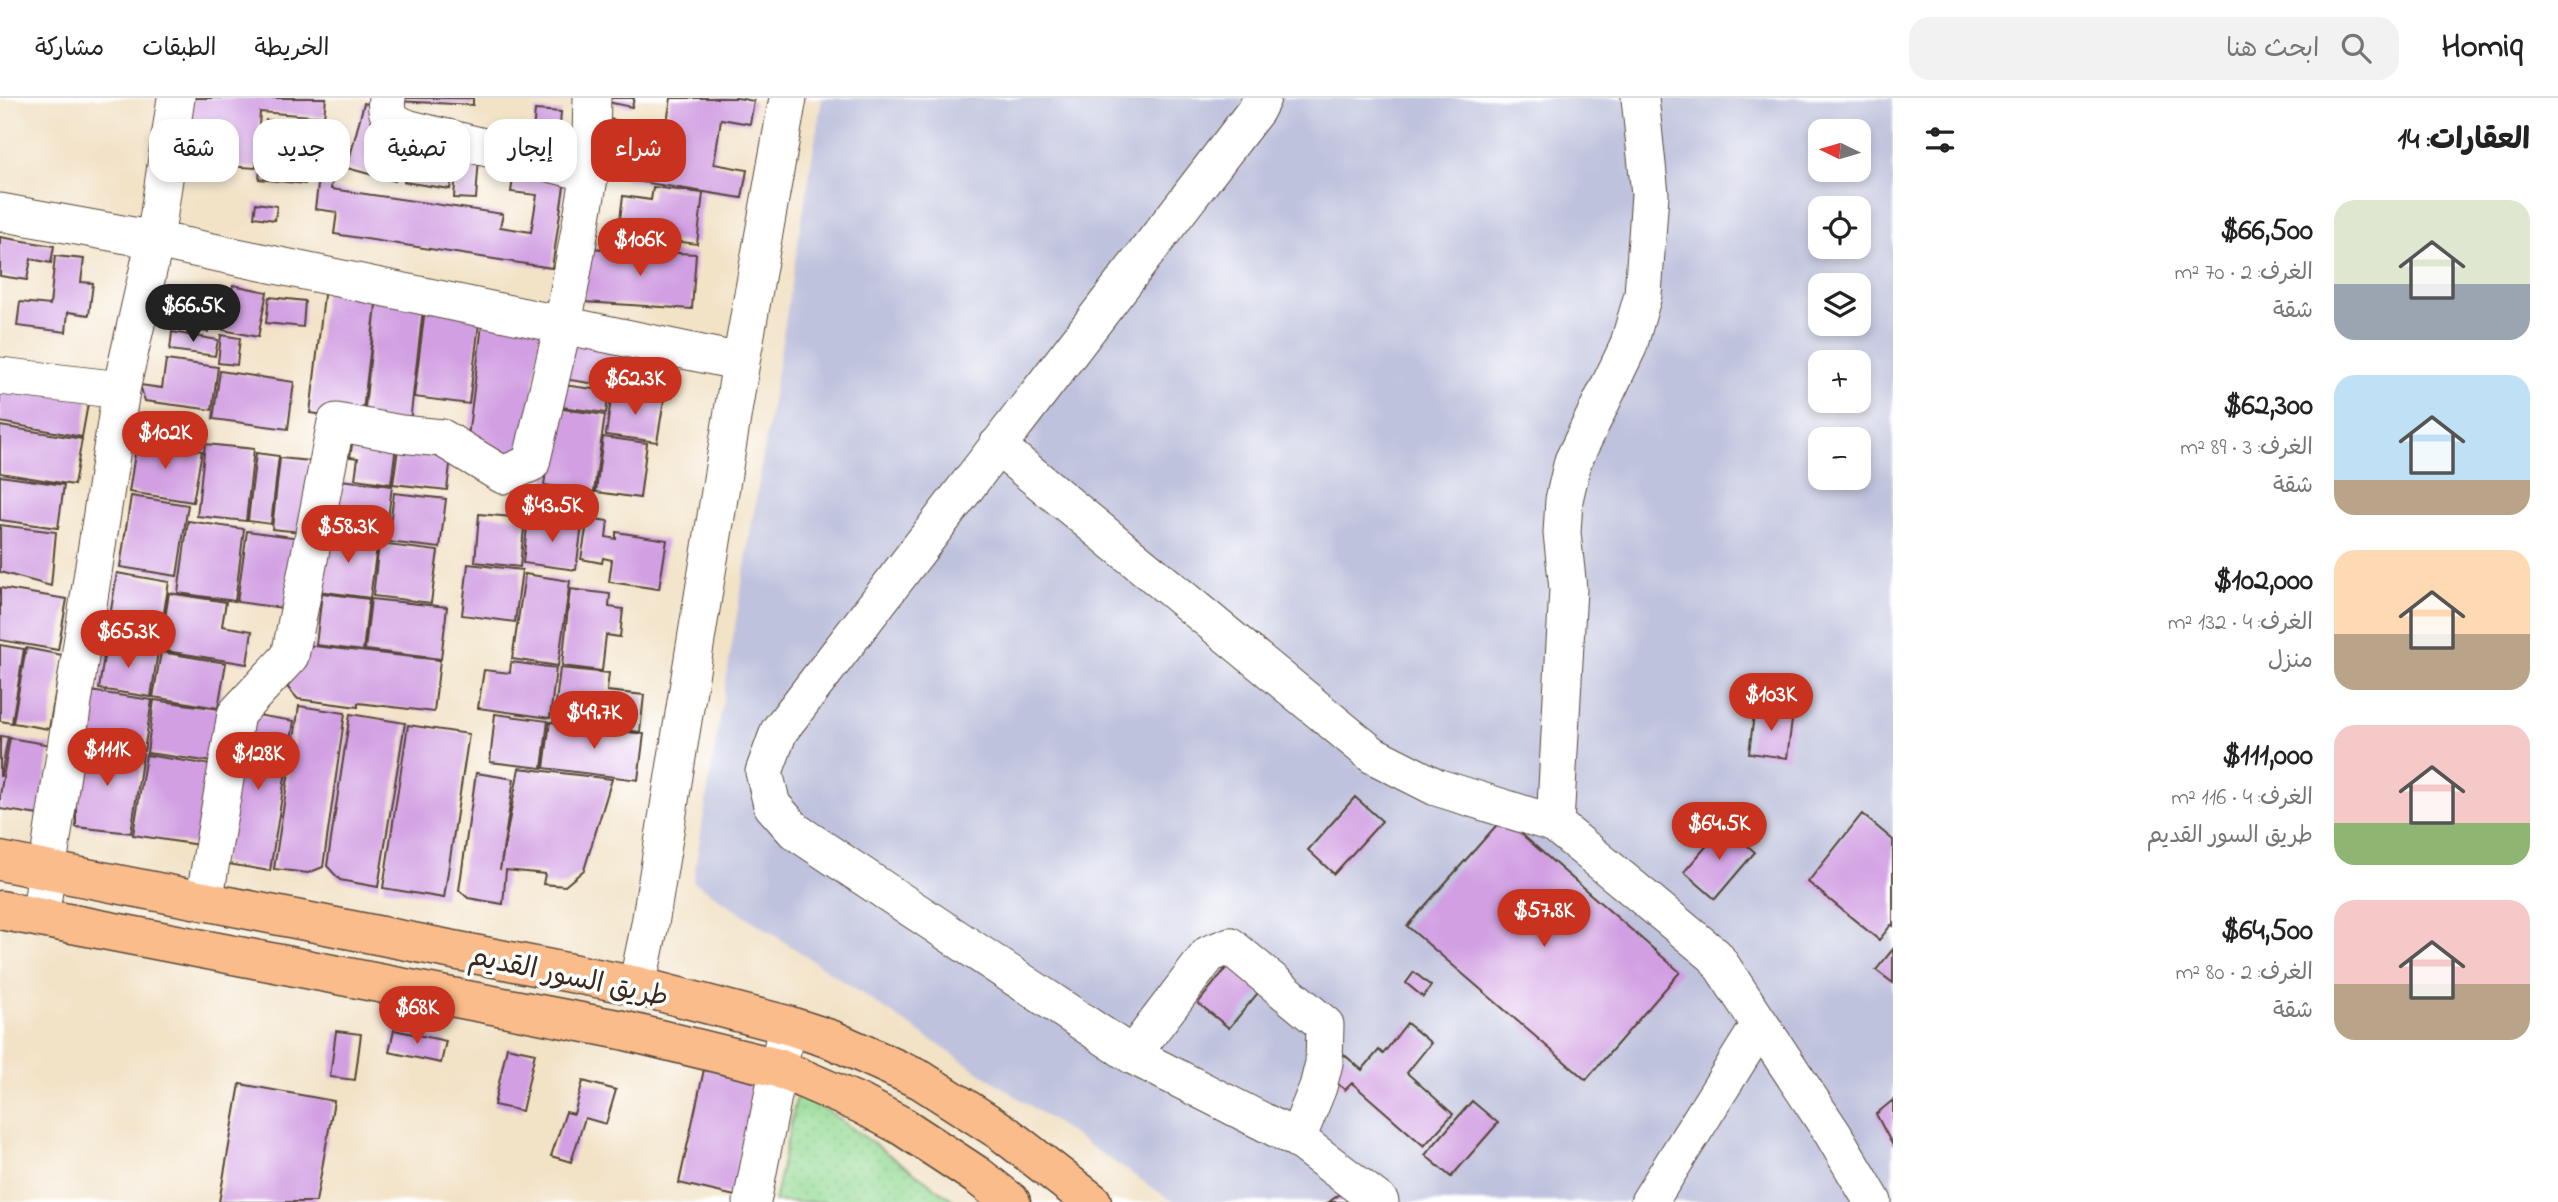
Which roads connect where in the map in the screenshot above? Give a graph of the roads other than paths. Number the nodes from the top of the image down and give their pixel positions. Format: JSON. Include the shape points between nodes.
{"nodes":[{"id":1,"x":176,"y":98,"type":"edge"},
{"id":2,"x":387,"y":98,"type":"edge"},
{"id":3,"x":592,"y":98,"type":"edge"},
{"id":4,"x":788,"y":98,"type":"edge"},
{"id":5,"x":1262,"y":98,"type":"edge"},
{"id":6,"x":1640,"y":98,"type":"edge"},
{"id":7,"x":590,"y":173,"type":"junction"},
{"id":8,"x":0,"y":212,"type":"edge"},
{"id":9,"x":155,"y":240,"type":"junction"},
{"id":10,"x":563,"y":325,"type":"junction"},
{"id":11,"x":741,"y":362,"type":"junction"},
{"id":12,"x":0,"y":376,"type":"edge"},
{"id":13,"x":121,"y":390,"type":"junction"},
{"id":14,"x":997,"y":446,"type":"junction"},
{"id":15,"x":1555,"y":824,"type":"junction"},
{"id":16,"x":0,"y":861,"type":"edge"},
{"id":17,"x":49,"y":870,"type":"junction"},
{"id":18,"x":204,"y":902,"type":"junction"},
{"id":19,"x":0,"y":910,"type":"edge"},
{"id":20,"x":40,"y":917,"type":"junction"},
{"id":21,"x":637,"y":986,"type":"junction"},
{"id":22,"x":1760,"y":1024,"type":"junction"},
{"id":23,"x":787,"y":1025,"type":"junction"},
{"id":24,"x":1132,"y":1055,"type":"junction"},
{"id":25,"x":778,"y":1068,"type":"junction"},
{"id":26,"x":1297,"y":1139,"type":"junction"},
{"id":27,"x":752,"y":1202,"type":"edge"},
{"id":28,"x":1011,"y":1202,"type":"edge"},
{"id":29,"x":1093,"y":1202,"type":"edge"},
{"id":30,"x":1380,"y":1202,"type":"edge"},
{"id":31,"x":1649,"y":1202,"type":"edge"},
{"id":32,"x":1874,"y":1202,"type":"edge"}],
"edges":[{"from":1,"to":9,"type":"street"},
{"from":2,"to":7,"type":"street","via":[[392,122],[410,129]]},
{"from":3,"to":7,"type":"street"},
{"from":4,"to":11,"type":"street"},
{"from":5,"to":14,"type":"street"},
{"from":6,"to":15,"type":"street","via":[[1650,194],[1643,295],[1628,347],[1573,461],[1564,500],[1568,589]]},
{"from":7,"to":10,"type":"street"},
{"from":8,"to":9,"type":"street"},
{"from":9,"to":10,"type":"street"},
{"from":9,"to":13,"type":"street"},
{"from":10,"to":11,"type":"street"},
{"from":10,"to":18,"type":"street","via":[[531,463],[503,475],[442,438],[336,422],[290,656],[236,715]]},
{"from":11,"to":21,"type":"street"},
{"from":12,"to":13,"type":"street"},
{"from":13,"to":17,"type":"street"},
{"from":14,"to":15,"type":"street","via":[[1373,755],[1436,787]]},
{"from":14,"to":24,"type":"street","via":[[779,731],[764,772],[772,806],[795,831]]},
{"from":15,"to":22,"type":"street","via":[[1715,957]]},
{"from":16,"to":17,"type":"main road","name":"طريق السور القديم"},
{"from":17,"to":18,"type":"main road","name":"طريق السور القديم"},
{"from":17,"to":20,"type":"street"},
{"from":18,"to":21,"type":"main road","name":"طريق السور القديم"},
{"from":19,"to":20,"type":"main road","name":"طريق السور القديم"},
{"from":20,"to":25,"type":"main road","name":"طريق السور القديم","via":[[622,1030]]},
{"from":21,"to":23,"type":"main road","name":"طريق السور القديم"},
{"from":22,"to":31,"type":"street"},
{"from":22,"to":32,"type":"street"},
{"from":23,"to":25,"type":"street"},
{"from":23,"to":29,"type":"main road","name":"طريق السور القديم","via":[[833,1040],[921,1080],[1002,1132]]},
{"from":24,"to":26,"type":"street"},
{"from":24,"to":26,"type":"street","via":[[1209,954],[1230,946],[1325,1025],[1324,1063]]},
{"from":25,"to":27,"type":"street"},
{"from":25,"to":28,"type":"main road","name":"طريق السور القديم","via":[[902,1126]]},
{"from":26,"to":30,"type":"street"}]}
